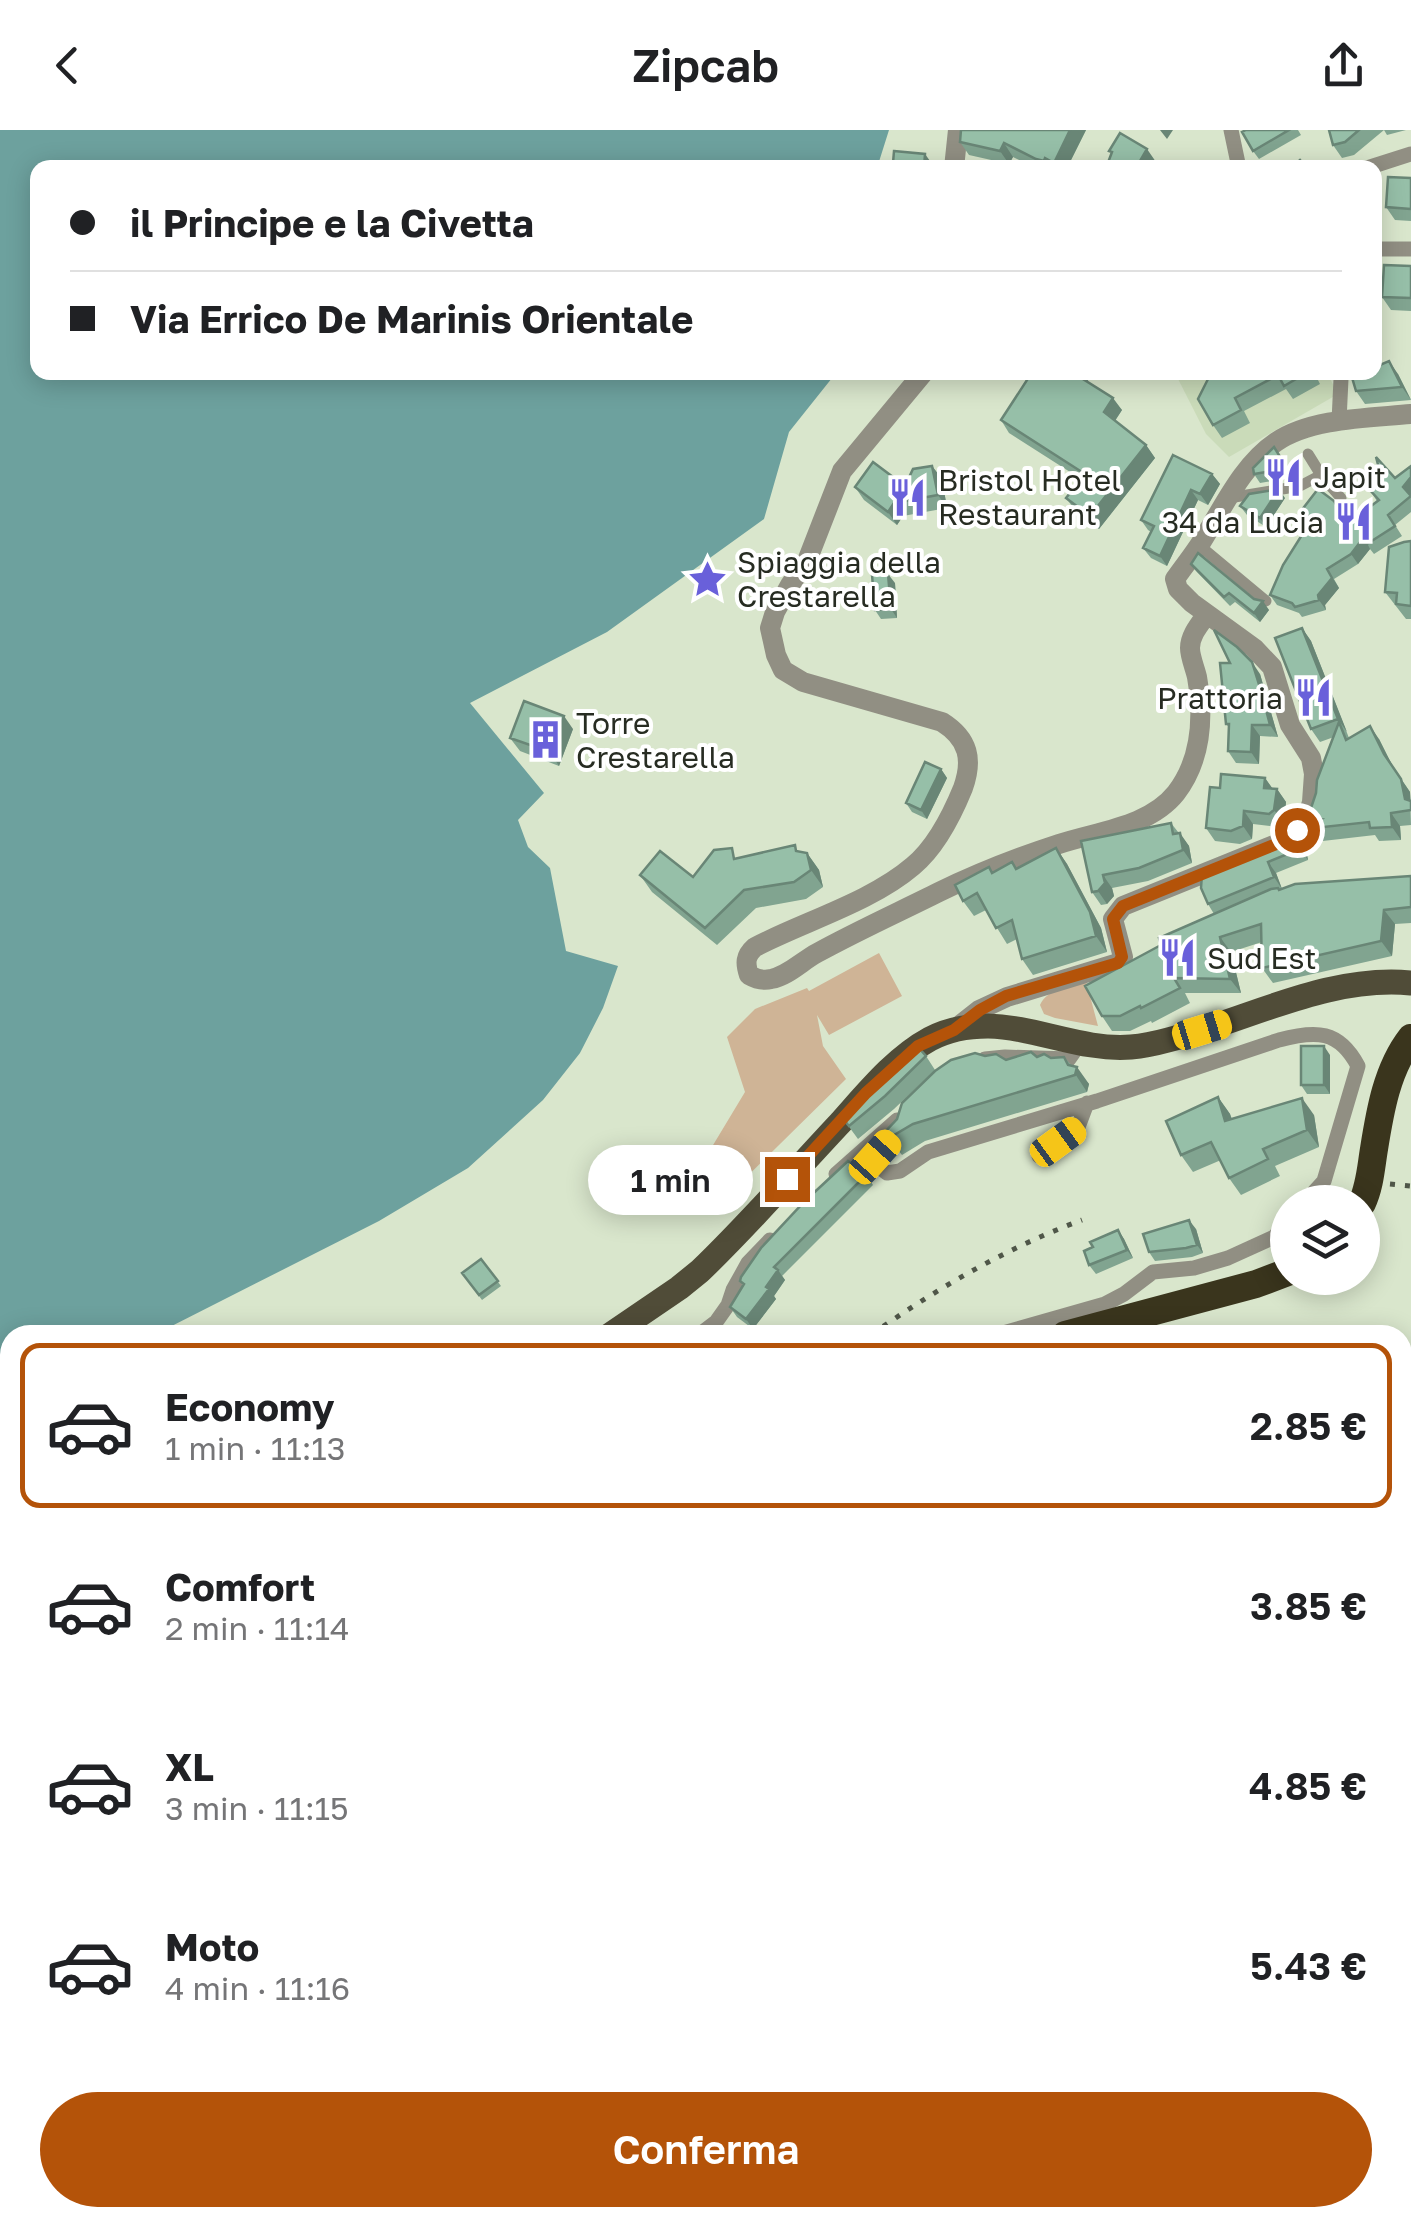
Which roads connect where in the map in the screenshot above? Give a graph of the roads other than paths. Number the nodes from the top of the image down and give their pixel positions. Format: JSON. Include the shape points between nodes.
{"nodes":[{"id":1,"x":958,"y":130,"type":"edge"},
{"id":2,"x":1231,"y":130,"type":"edge"},
{"id":3,"x":1411,"y":154,"type":"edge"},
{"id":4,"x":955,"y":160,"type":"edge"},
{"id":5,"x":1237,"y":160,"type":"edge"},
{"id":6,"x":1382,"y":163,"type":"edge"},
{"id":7,"x":1382,"y":249,"type":"edge"},
{"id":8,"x":1411,"y":249,"type":"edge"},
{"id":9,"x":917,"y":380,"type":"edge"},
{"id":10,"x":1341,"y":380,"type":"edge"},
{"id":11,"x":1411,"y":414,"type":"edge"},
{"id":12,"x":1339,"y":422,"type":"junction"},
{"id":13,"x":1308,"y":454,"type":"dead end"},
{"id":14,"x":1321,"y":474,"type":"junction"},
{"id":15,"x":1341,"y":498,"type":"dead end"},
{"id":16,"x":1228,"y":499,"type":"junction"},
{"id":17,"x":1200,"y":546,"type":"junction"},
{"id":18,"x":1266,"y":601,"type":"edge"},
{"id":19,"x":1200,"y":609,"type":"junction"},
{"id":20,"x":1411,"y":983,"type":"edge"},
{"id":21,"x":1036,"y":986,"type":"junction"},
{"id":22,"x":1021,"y":1029,"type":"junction"},
{"id":23,"x":954,"y":1030,"type":"junction"},
{"id":24,"x":1411,"y":1038,"type":"edge"},
{"id":25,"x":1081,"y":1042,"type":"junction"},
{"id":26,"x":970,"y":1063,"type":"edge"},
{"id":27,"x":1087,"y":1103,"type":"junction"},
{"id":28,"x":1039,"y":1156,"type":"dead end"},
{"id":29,"x":828,"y":1182,"type":"edge"},
{"id":30,"x":1320,"y":1185,"type":"edge"},
{"id":31,"x":1368,"y":1185,"type":"edge"},
{"id":32,"x":778,"y":1232,"type":"edge"},
{"id":33,"x":1270,"y":1238,"type":"edge"},
{"id":34,"x":1270,"y":1279,"type":"edge"},
{"id":35,"x":625,"y":1325,"type":"edge"},
{"id":36,"x":712,"y":1325,"type":"edge"},
{"id":37,"x":1031,"y":1325,"type":"edge"},
{"id":38,"x":1102,"y":1325,"type":"edge"}],
"edges":[{"from":1,"to":4,"type":"street"},
{"from":2,"to":5,"type":"street"},
{"from":3,"to":6,"type":"street"},
{"from":7,"to":8,"type":"street"},
{"from":9,"to":19,"type":"street","via":[[842,471],[807,561],[770,628],[783,670],[803,682],[942,722],[960,738],[969,769],[948,819],[916,864],[755,947],[746,962],[750,976],[782,975],[982,872],[1118,828],[1173,797],[1186,779],[1202,727],[1190,646]]},
{"from":10,"to":12,"type":"street"},
{"from":11,"to":12,"type":"street"},
{"from":12,"to":16,"type":"street","via":[[1277,442]]},
{"from":13,"to":14,"type":"street"},
{"from":14,"to":15,"type":"street"},
{"from":14,"to":16,"type":"street","via":[[1300,486]]},
{"from":16,"to":17,"type":"street"},
{"from":17,"to":18,"type":"street"},
{"from":17,"to":19,"type":"street","via":[[1175,579]]},
{"from":19,"to":21,"type":"street","via":[[1272,667],[1314,774],[1306,823],[1279,843],[1123,906],[1113,919],[1128,960]]},
{"from":20,"to":25,"type":"main road","via":[[1372,973],[1168,1040],[1131,1047]]},
{"from":21,"to":22,"type":"street"},
{"from":21,"to":23,"type":"street","via":[[987,1005]]},
{"from":22,"to":23,"type":"main road"},
{"from":22,"to":25,"type":"main road"},
{"from":23,"to":35,"type":"main road","via":[[902,1060],[700,1271]]},
{"from":24,"to":31,"type":"highway","via":[[1385,1096]]},
{"from":25,"to":26,"type":"street","via":[[1069,1059]]},
{"from":27,"to":28,"type":"street","via":[[1078,1128]]},
{"from":27,"to":29,"type":"street","via":[[928,1152],[887,1173],[875,1157],[900,1129],[904,1114]]},
{"from":27,"to":30,"type":"street","via":[[1279,1040],[1305,1034],[1332,1038],[1350,1050],[1358,1066]]},
{"from":32,"to":36,"type":"street","via":[[748,1264]]},
{"from":33,"to":37,"type":"street","via":[[1194,1268],[1153,1272],[1105,1304]]},
{"from":34,"to":38,"type":"highway"}]}
